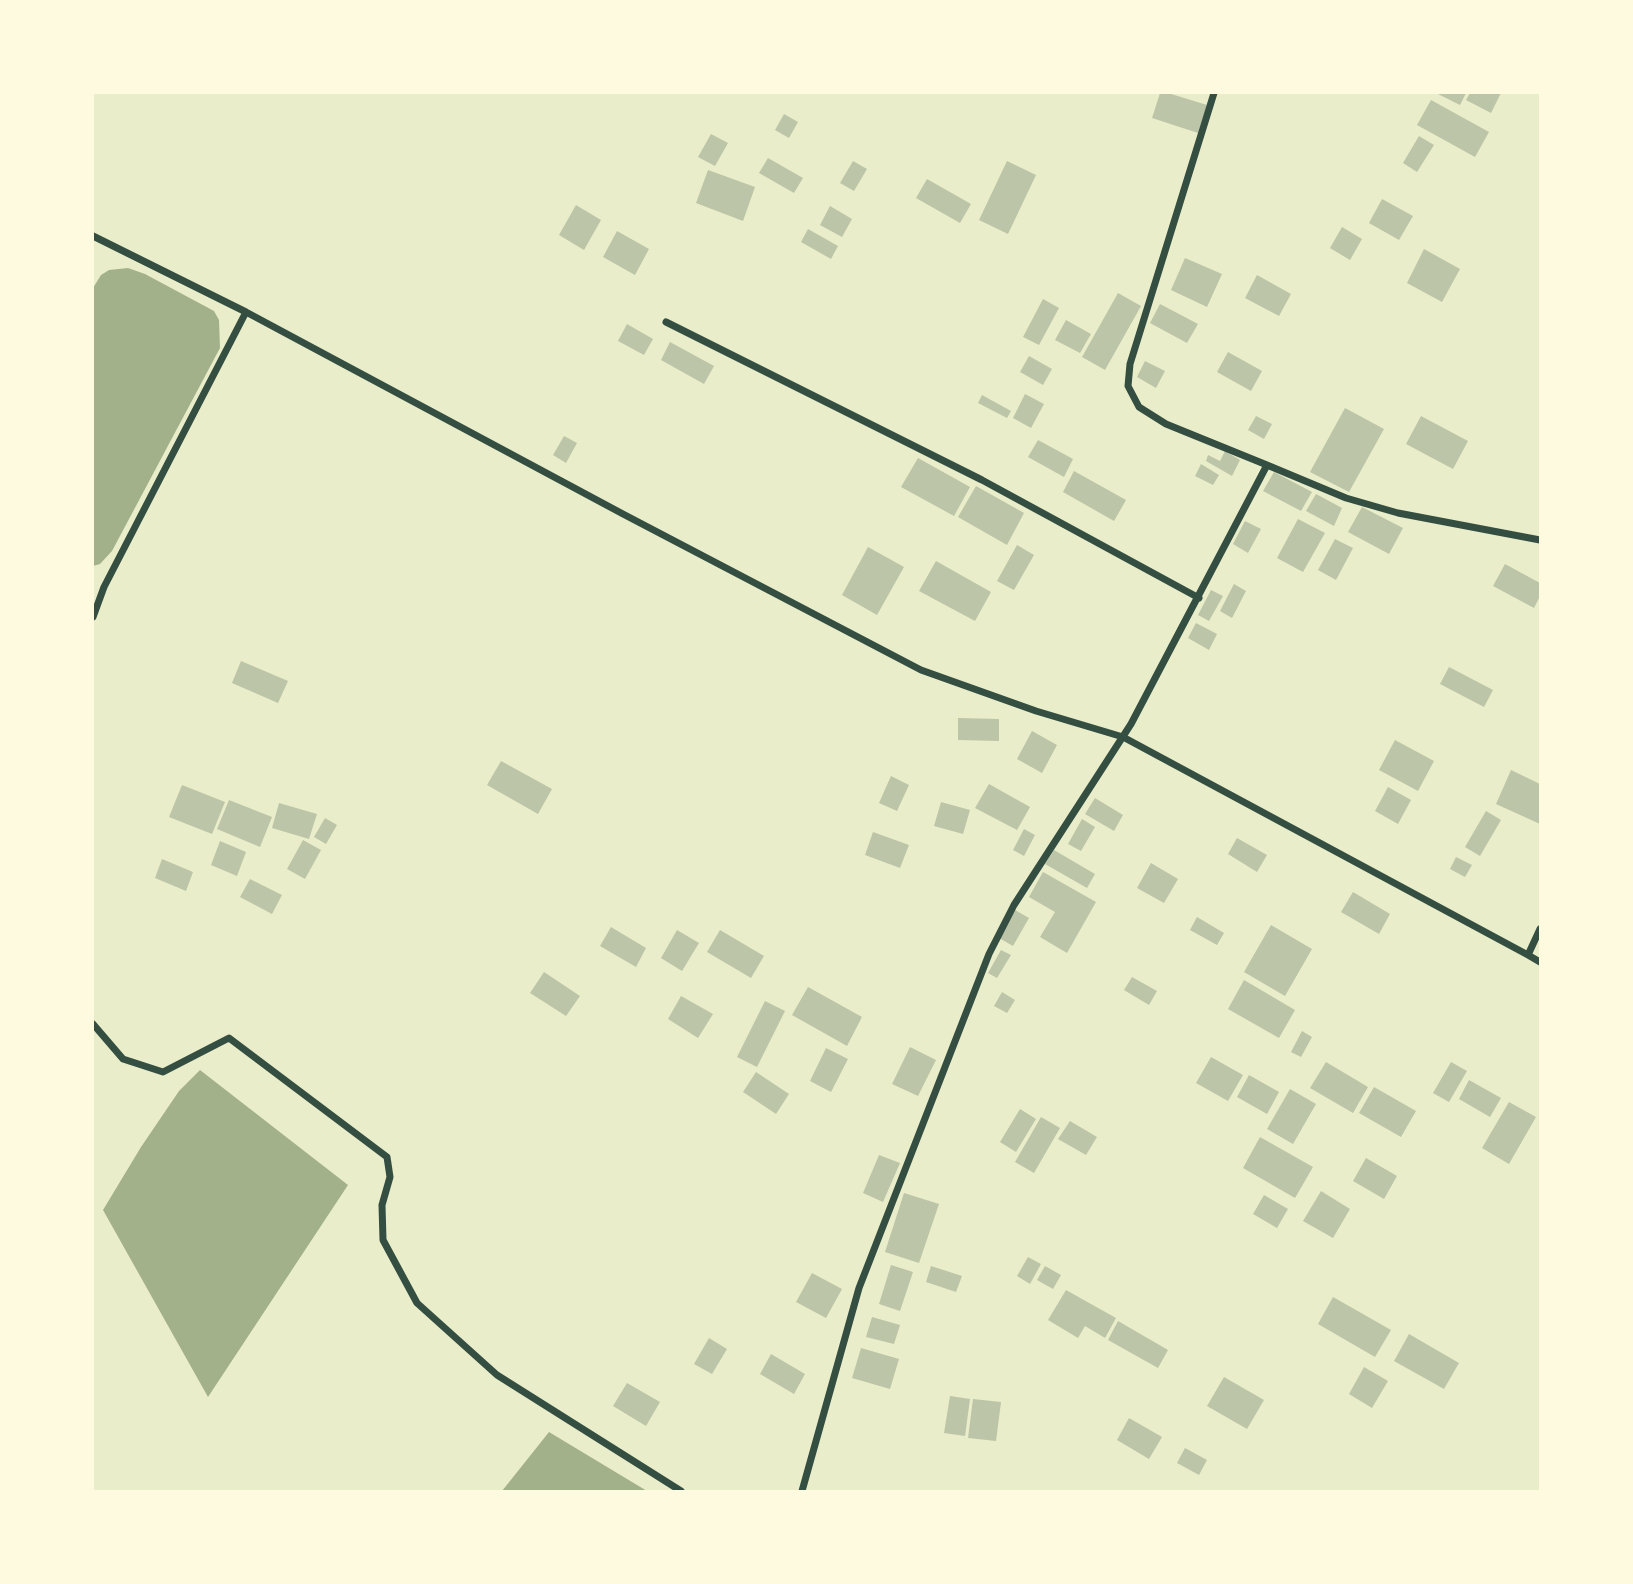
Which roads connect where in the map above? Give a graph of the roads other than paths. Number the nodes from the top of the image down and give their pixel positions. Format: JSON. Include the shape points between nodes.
{"nodes":[{"id":1,"x":1214,"y":93,"type":"edge"},
{"id":2,"x":93,"y":236,"type":"edge"},
{"id":3,"x":246,"y":312,"type":"junction"},
{"id":4,"x":666,"y":322,"type":"dead end"},
{"id":5,"x":1268,"y":465,"type":"junction"},
{"id":6,"x":1540,"y":540,"type":"edge"},
{"id":7,"x":1199,"y":598,"type":"junction"},
{"id":8,"x":93,"y":617,"type":"edge"},
{"id":9,"x":1124,"y":737,"type":"junction"},
{"id":10,"x":1540,"y":929,"type":"edge"},
{"id":11,"x":1528,"y":955,"type":"junction"},
{"id":12,"x":1540,"y":961,"type":"edge"},
{"id":13,"x":93,"y":1024,"type":"edge"},
{"id":14,"x":681,"y":1491,"type":"edge"},
{"id":15,"x":802,"y":1491,"type":"edge"}],
"edges":[{"from":1,"to":5,"type":"street","via":[[1130,364],[1129,386],[1139,407],[1166,424]]},
{"from":2,"to":3,"type":"street"},
{"from":3,"to":8,"type":"street","via":[[104,587]]},
{"from":3,"to":9,"type":"street","via":[[921,670]]},
{"from":4,"to":7,"type":"street","via":[[982,480]]},
{"from":5,"to":6,"type":"street","via":[[1346,498],[1398,513]]},
{"from":5,"to":7,"type":"street"},
{"from":7,"to":9,"type":"street"},
{"from":9,"to":11,"type":"street"},
{"from":9,"to":15,"type":"street","via":[[1014,905],[984,965],[859,1288]]},
{"from":10,"to":11,"type":"street"},
{"from":11,"to":12,"type":"street"},
{"from":13,"to":14,"type":"street","via":[[123,1059],[163,1072],[229,1038],[387,1157],[390,1177],[382,1205],[383,1240],[417,1303],[497,1375]]}]}
